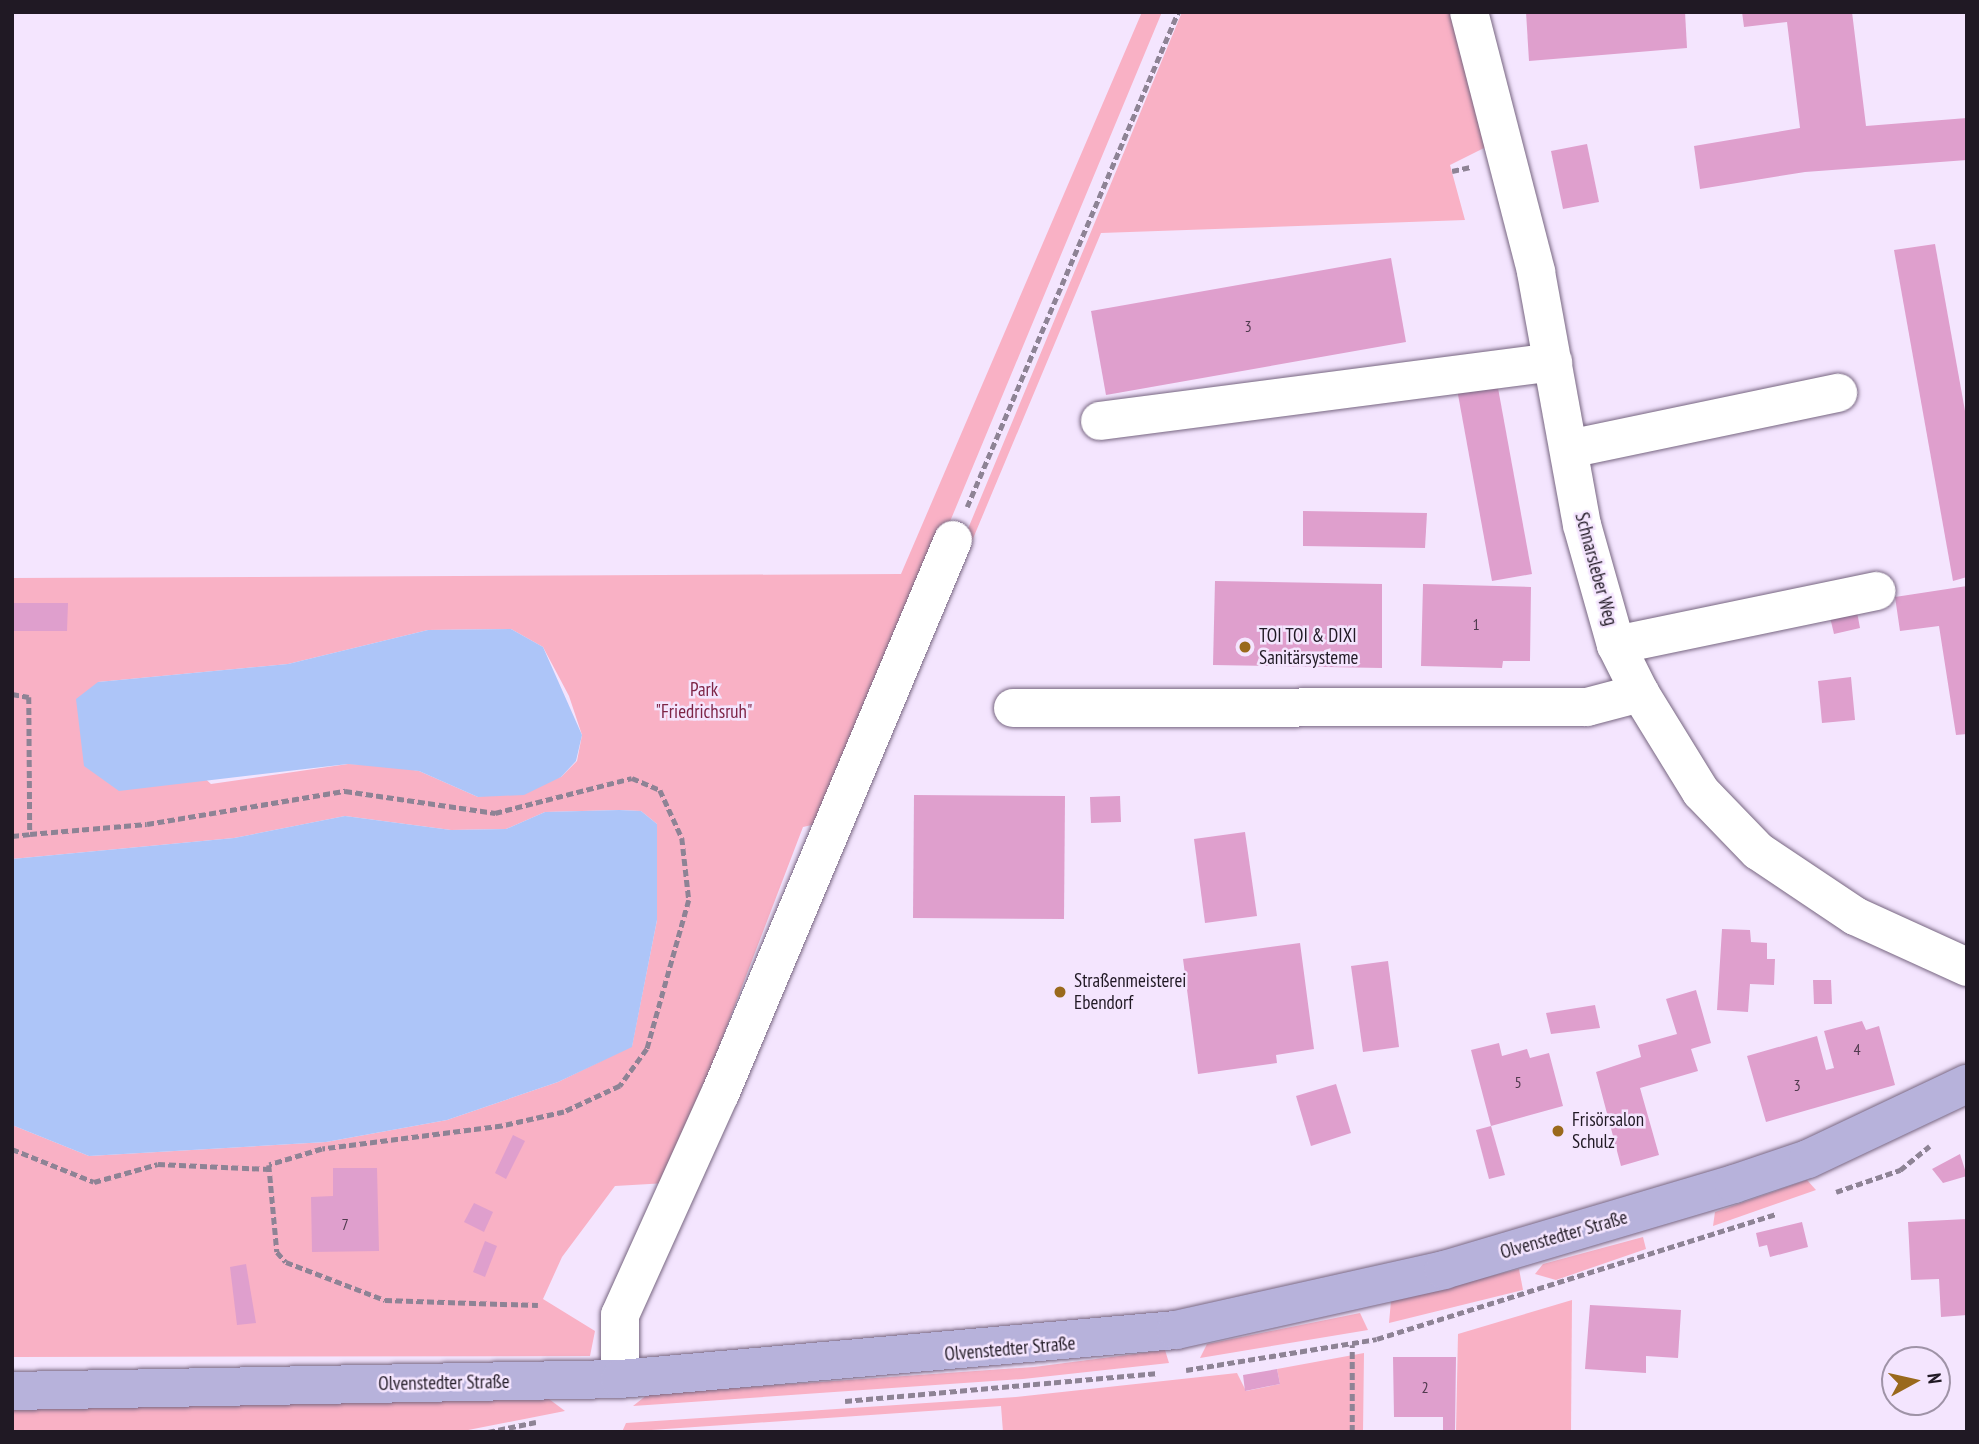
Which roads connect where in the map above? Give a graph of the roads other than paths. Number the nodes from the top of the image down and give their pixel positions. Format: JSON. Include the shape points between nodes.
{"nodes":[{"id":1,"x":1469,"y":12,"type":"edge"},
{"id":2,"x":1553,"y":362,"type":"junction"},
{"id":3,"x":1838,"y":393,"type":"dead end"},
{"id":4,"x":1100,"y":421,"type":"dead end"},
{"id":5,"x":1569,"y":449,"type":"junction"},
{"id":6,"x":953,"y":540,"type":"road end"},
{"id":7,"x":1876,"y":591,"type":"dead end"},
{"id":8,"x":1616,"y":645,"type":"junction"},
{"id":9,"x":1640,"y":694,"type":"junction"},
{"id":10,"x":1013,"y":708,"type":"dead end"},
{"id":11,"x":1967,"y":967,"type":"edge"},
{"id":12,"x":1967,"y":1084,"type":"edge"},
{"id":13,"x":620,"y":1378,"type":"junction"},
{"id":14,"x":12,"y":1391,"type":"edge"}],
"edges":[{"from":1,"to":2,"type":"street","name":"Schnarsleber Weg","via":[[1515,181]]},
{"from":2,"to":4,"type":"street"},
{"from":2,"to":5,"type":"street","name":"Schnarsleber Weg"},
{"from":3,"to":5,"type":"street"},
{"from":5,"to":8,"type":"street","name":"Schnarsleber Weg","via":[[1582,525]]},
{"from":6,"to":13,"type":"street","via":[[720,1094],[620,1315]]},
{"from":7,"to":8,"type":"street"},
{"from":8,"to":9,"type":"street","name":"Schnarsleber Weg"},
{"from":9,"to":10,"type":"street","via":[[1587,707]]},
{"from":9,"to":11,"type":"street","name":"Schnarsleber Weg","via":[[1701,792],[1758,851],[1855,916]]},
{"from":12,"to":13,"type":"main road","name":"Olvenstedter Straße","via":[[1808,1159],[1734,1184],[1444,1270],[1266,1314],[1084,1343]]},
{"from":13,"to":14,"type":"main road","name":"Olvenstedter Straße"}]}
